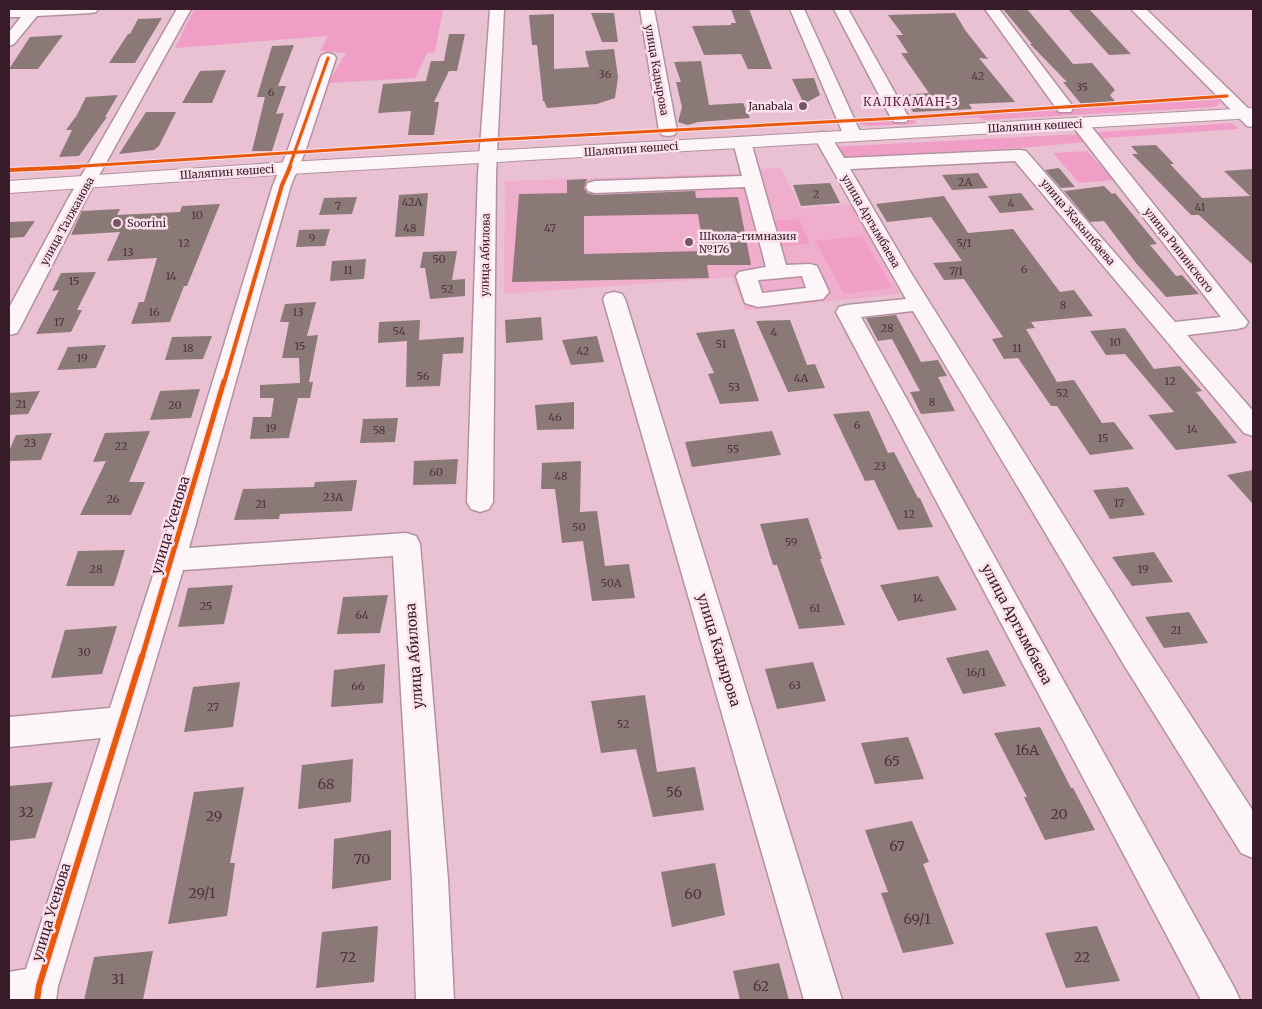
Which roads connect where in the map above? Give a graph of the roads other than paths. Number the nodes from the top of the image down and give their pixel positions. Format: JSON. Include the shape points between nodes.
{"nodes":[{"id":1,"x":91,"y":9,"type":"edge"},
{"id":2,"x":184,"y":9,"type":"edge"},
{"id":3,"x":497,"y":9,"type":"edge"},
{"id":4,"x":647,"y":9,"type":"edge"},
{"id":5,"x":796,"y":9,"type":"edge"},
{"id":6,"x":841,"y":9,"type":"edge"},
{"id":7,"x":992,"y":9,"type":"edge"},
{"id":8,"x":1138,"y":9,"type":"edge"},
{"id":9,"x":34,"y":10,"type":"edge"},
{"id":10,"x":9,"y":13,"type":"edge"},
{"id":11,"x":9,"y":41,"type":"edge"},
{"id":12,"x":328,"y":58,"type":"dead end"},
{"id":13,"x":1065,"y":108,"type":"dead end"},
{"id":14,"x":1249,"y":111,"type":"edge"},
{"id":15,"x":900,"y":118,"type":"dead end"},
{"id":16,"x":1080,"y":124,"type":"junction"},
{"id":17,"x":668,"y":130,"type":"dead end"},
{"id":18,"x":853,"y":136,"type":"junction"},
{"id":19,"x":823,"y":137,"type":"junction"},
{"id":20,"x":742,"y":142,"type":"junction"},
{"id":21,"x":488,"y":158,"type":"junction"},
{"id":22,"x":839,"y":164,"type":"junction"},
{"id":23,"x":290,"y":168,"type":"junction"},
{"id":24,"x":754,"y":181,"type":"junction"},
{"id":25,"x":88,"y":182,"type":"junction"},
{"id":26,"x":9,"y":187,"type":"edge"},
{"id":27,"x":595,"y":187,"type":"dead end"},
{"id":28,"x":778,"y":270,"type":"dead end"},
{"id":29,"x":614,"y":300,"type":"dead end"},
{"id":30,"x":919,"y":304,"type":"junction"},
{"id":31,"x":9,"y":328,"type":"edge"},
{"id":32,"x":1169,"y":330,"type":"junction"},
{"id":33,"x":1253,"y":427,"type":"edge"},
{"id":34,"x":480,"y":502,"type":"dead end"},
{"id":35,"x":172,"y":560,"type":"junction"},
{"id":36,"x":122,"y":721,"type":"junction"},
{"id":37,"x":9,"y":732,"type":"edge"},
{"id":38,"x":1253,"y":841,"type":"edge"},
{"id":39,"x":28,"y":992,"type":"edge"},
{"id":40,"x":435,"y":1000,"type":"edge"},
{"id":41,"x":823,"y":1000,"type":"edge"},
{"id":42,"x":1221,"y":1000,"type":"edge"}],
"edges":[{"from":1,"to":9,"type":"street"},
{"from":2,"to":25,"type":"street","name":"улица Талжанова"},
{"from":3,"to":21,"type":"street","name":"улица Абилова"},
{"from":4,"to":17,"type":"street","name":"улица Кадырова"},
{"from":5,"to":18,"type":"street"},
{"from":6,"to":15,"type":"street"},
{"from":7,"to":13,"type":"street"},
{"from":8,"to":14,"type":"street","via":[[1227,96]]},
{"from":9,"to":10,"type":"street"},
{"from":9,"to":11,"type":"street"},
{"from":12,"to":23,"type":"street","name":"улица Усенова"},
{"from":14,"to":16,"type":"main road","name":"Шаляпин көшесі"},
{"from":16,"to":18,"type":"main road","name":"Шаляпин көшесі"},
{"from":16,"to":32,"type":"street","name":"улица Рипинского","via":[[1237,322]]},
{"from":18,"to":19,"type":"main road","name":"Шаляпин көшесі"},
{"from":19,"to":20,"type":"main road","name":"Шаляпин көшесі"},
{"from":19,"to":22,"type":"street","name":"улица Аргымбаева"},
{"from":20,"to":21,"type":"main road","name":"Шаляпин көшесі"},
{"from":20,"to":24,"type":"street"},
{"from":21,"to":23,"type":"main road","name":"Шаляпин көшесі"},
{"from":21,"to":34,"type":"street","name":"улица Абилова"},
{"from":22,"to":30,"type":"street","name":"улица Аргымбаева"},
{"from":22,"to":32,"type":"street","name":"улица Жакыпбаева","via":[[1020,155]]},
{"from":23,"to":25,"type":"main road","name":"Шаляпин көшесі"},
{"from":23,"to":35,"type":"street","name":"улица Усенова"},
{"from":24,"to":27,"type":"street"},
{"from":24,"to":28,"type":"street"},
{"from":25,"to":26,"type":"main road","name":"Шаляпин көшесі"},
{"from":25,"to":31,"type":"street","name":"улица Талжанова"},
{"from":29,"to":41,"type":"street","name":"улица Кадырова"},
{"from":30,"to":38,"type":"street","name":"улица Аргымбаева"},
{"from":30,"to":42,"type":"street","name":"улица Аргымбаева","via":[[847,312]]},
{"from":32,"to":33,"type":"street","name":"улица Жакыпбаева"},
{"from":35,"to":36,"type":"street","name":"улица Усенова"},
{"from":35,"to":40,"type":"street","name":"улица Абилова","via":[[406,544],[430,880]]},
{"from":36,"to":37,"type":"street"},
{"from":36,"to":39,"type":"street","name":"улица Усенова"}]}
